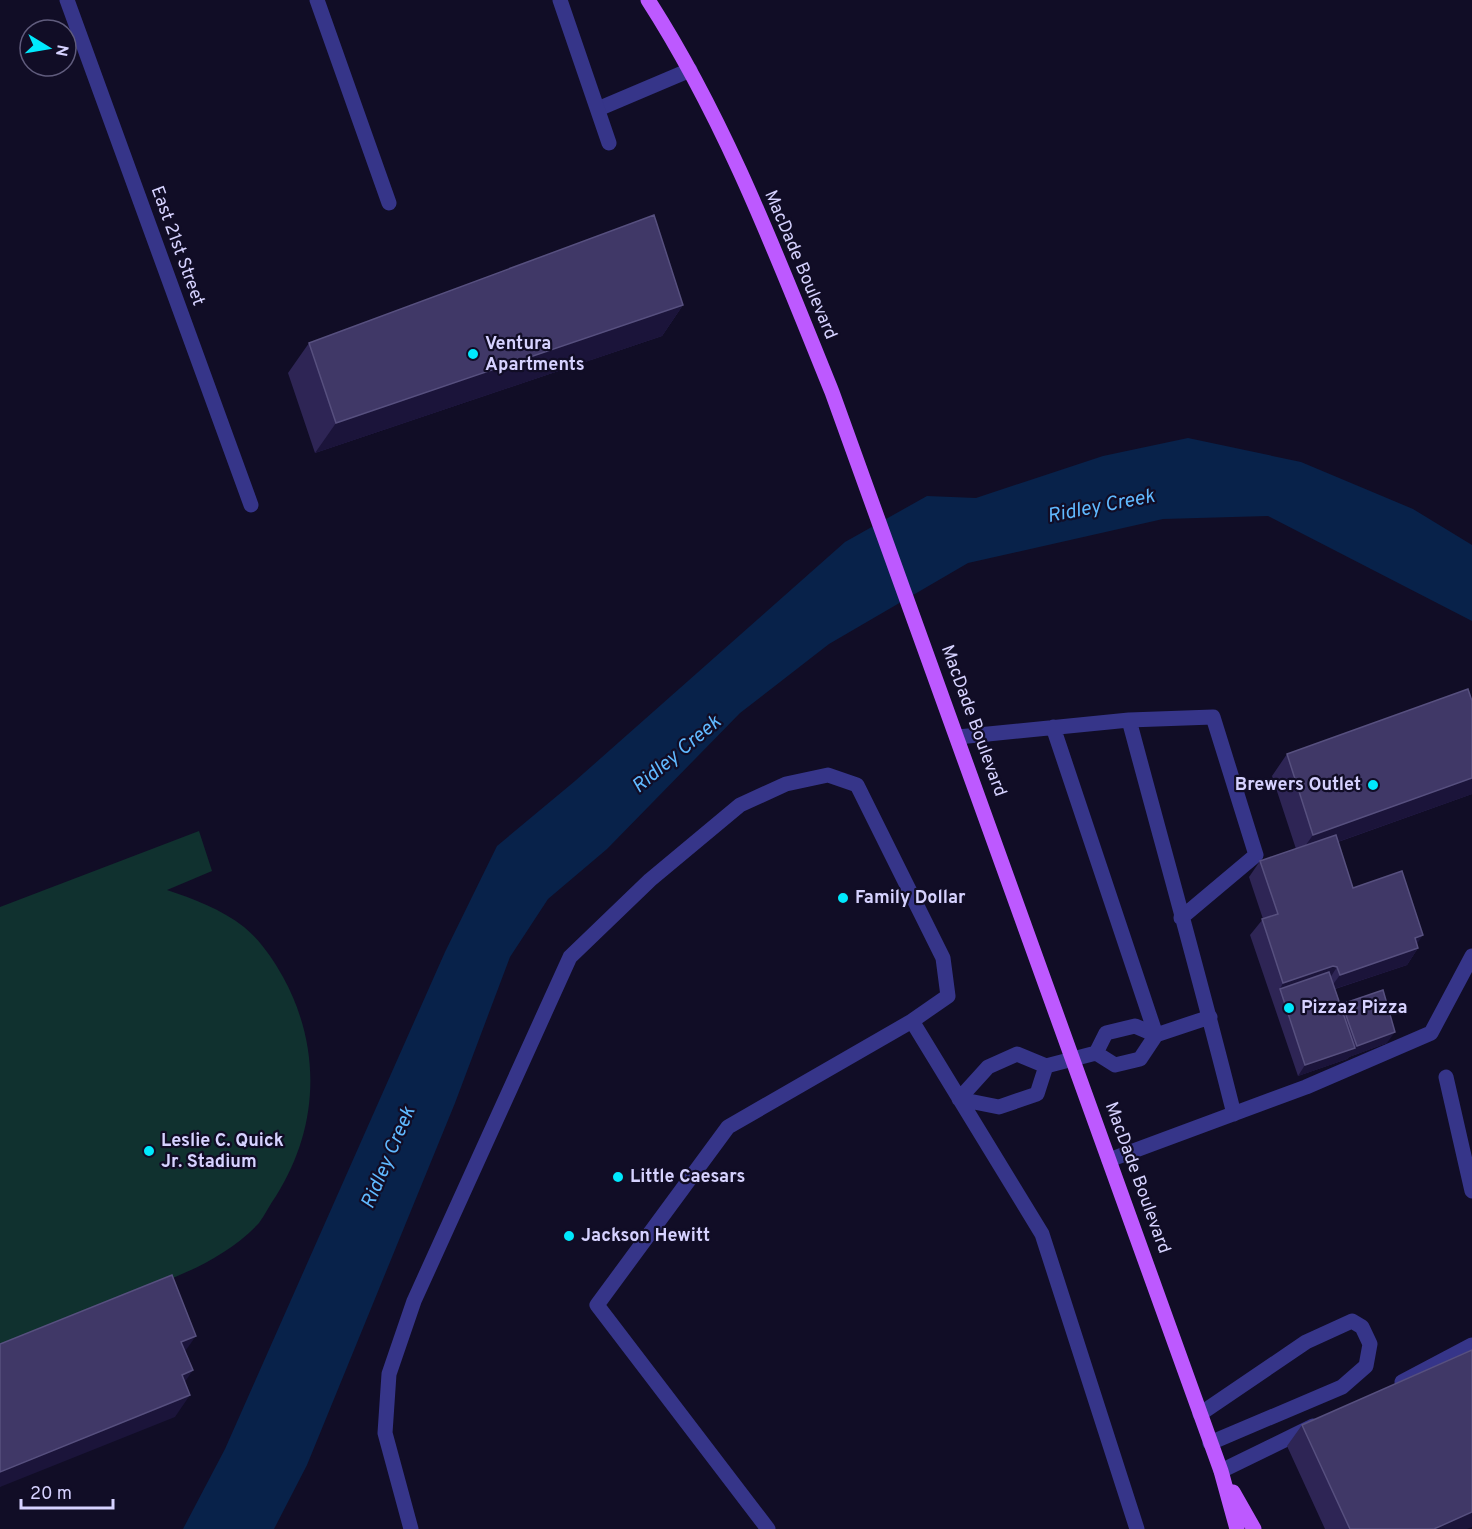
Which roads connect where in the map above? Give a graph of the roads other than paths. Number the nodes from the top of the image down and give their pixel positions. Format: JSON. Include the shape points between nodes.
{"nodes":[{"id":1,"x":67,"y":0,"type":"edge"},
{"id":2,"x":317,"y":0,"type":"edge"},
{"id":3,"x":560,"y":0,"type":"edge"},
{"id":4,"x":648,"y":0,"type":"edge"},
{"id":5,"x":690,"y":70,"type":"junction"},
{"id":6,"x":598,"y":109,"type":"junction"},
{"id":7,"x":609,"y":143,"type":"dead end"},
{"id":8,"x":389,"y":203,"type":"dead end"},
{"id":9,"x":251,"y":505,"type":"dead end"},
{"id":10,"x":1129,"y":720,"type":"junction"},
{"id":11,"x":1053,"y":727,"type":"junction"},
{"id":12,"x":958,"y":737,"type":"junction"},
{"id":13,"x":1181,"y":918,"type":"junction"},
{"id":14,"x":1472,"y":956,"type":"edge"},
{"id":15,"x":1210,"y":1017,"type":"junction"},
{"id":16,"x":912,"y":1021,"type":"junction"},
{"id":17,"x":1156,"y":1035,"type":"junction"},
{"id":18,"x":1096,"y":1053,"type":"junction"},
{"id":19,"x":1073,"y":1059,"type":"junction"},
{"id":20,"x":1046,"y":1066,"type":"junction"},
{"id":21,"x":1446,"y":1077,"type":"dead end"},
{"id":22,"x":959,"y":1099,"type":"junction"},
{"id":23,"x":1233,"y":1114,"type":"junction"},
{"id":24,"x":1109,"y":1160,"type":"junction"},
{"id":25,"x":1472,"y":1191,"type":"edge"},
{"id":26,"x":1472,"y":1345,"type":"edge"},
{"id":27,"x":1393,"y":1387,"type":"edge"},
{"id":28,"x":1200,"y":1414,"type":"junction"},
{"id":29,"x":1328,"y":1418,"type":"edge"},
{"id":30,"x":1210,"y":1443,"type":"junction"},
{"id":31,"x":1221,"y":1471,"type":"junction"},
{"id":32,"x":411,"y":1529,"type":"edge"},
{"id":33,"x":768,"y":1529,"type":"edge"},
{"id":34,"x":1137,"y":1529,"type":"edge"},
{"id":35,"x":1237,"y":1529,"type":"edge"},
{"id":36,"x":1254,"y":1529,"type":"edge"}],
"edges":[{"from":1,"to":9,"type":"street","name":"East 21st Street"},
{"from":2,"to":8,"type":"street"},
{"from":3,"to":6,"type":"street"},
{"from":4,"to":5,"type":"main road","name":"MacDade Boulevard"},
{"from":5,"to":6,"type":"street"},
{"from":5,"to":12,"type":"main road","name":"MacDade Boulevard","via":[[781,266],[850,441]]},
{"from":6,"to":7,"type":"street"},
{"from":10,"to":11,"type":"street"},
{"from":10,"to":13,"type":"street"},
{"from":10,"to":13,"type":"street","via":[[1213,717],[1256,855]]},
{"from":11,"to":12,"type":"street"},
{"from":11,"to":17,"type":"street"},
{"from":12,"to":19,"type":"main road","name":"MacDade Boulevard"},
{"from":13,"to":15,"type":"street"},
{"from":14,"to":23,"type":"street","via":[[1431,1033]]},
{"from":15,"to":17,"type":"street"},
{"from":15,"to":23,"type":"street"},
{"from":16,"to":22,"type":"street"},
{"from":16,"to":32,"type":"street","via":[[948,996],[943,958],[857,785],[828,775],[786,784],[740,805],[650,880],[570,957],[414,1301],[389,1374],[385,1433]]},
{"from":16,"to":33,"type":"street","via":[[728,1127],[597,1305]]},
{"from":17,"to":18,"type":"street","via":[[1134,1026],[1106,1033]]},
{"from":17,"to":18,"type":"street","via":[[1140,1059],[1114,1065]]},
{"from":18,"to":19,"type":"street"},
{"from":19,"to":20,"type":"street"},
{"from":19,"to":24,"type":"main road","name":"MacDade Boulevard"},
{"from":20,"to":22,"type":"street","via":[[1017,1054],[988,1067]]},
{"from":20,"to":22,"type":"street","via":[[1037,1094],[999,1107]]},
{"from":21,"to":25,"type":"street"},
{"from":22,"to":34,"type":"street","via":[[1042,1234]]},
{"from":23,"to":24,"type":"street"},
{"from":24,"to":28,"type":"main road","name":"MacDade Boulevard"},
{"from":26,"to":27,"type":"street"},
{"from":28,"to":30,"type":"main road","name":"MacDade Boulevard"},
{"from":28,"to":30,"type":"street","via":[[1306,1342],[1353,1321],[1362,1327],[1370,1344],[1366,1366],[1342,1387]]},
{"from":29,"to":31,"type":"street"},
{"from":30,"to":31,"type":"main road","name":"MacDade Boulevard"},
{"from":31,"to":35,"type":"main road"},
{"from":31,"to":36,"type":"main road"}]}
